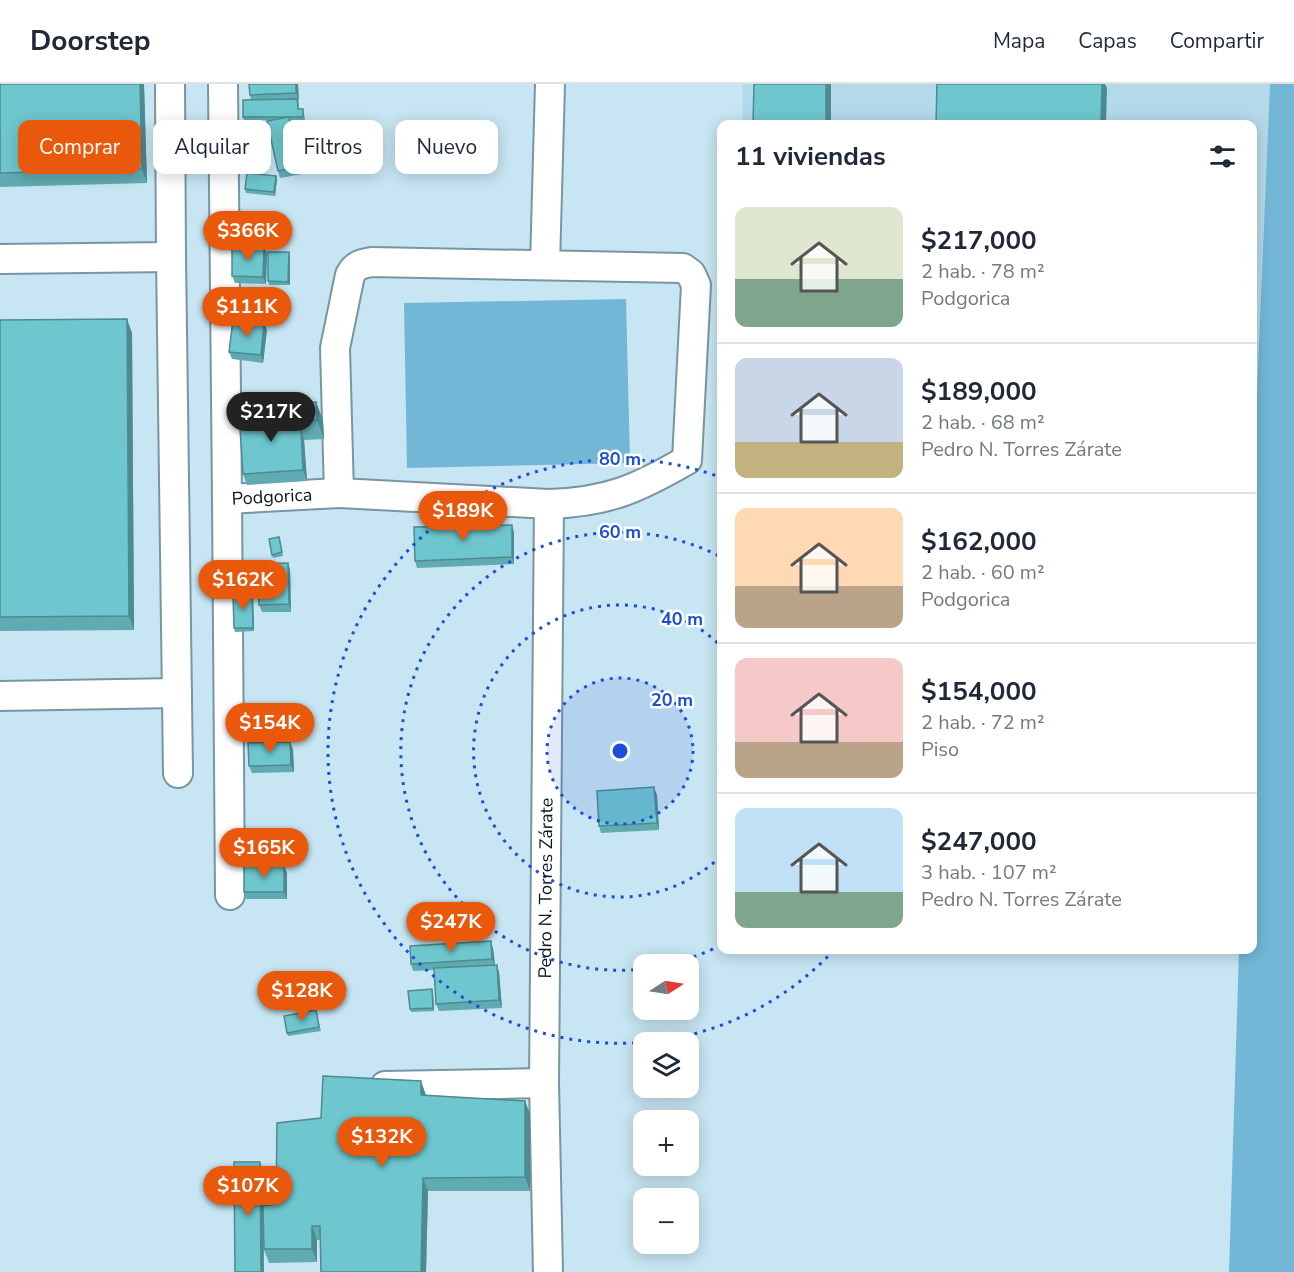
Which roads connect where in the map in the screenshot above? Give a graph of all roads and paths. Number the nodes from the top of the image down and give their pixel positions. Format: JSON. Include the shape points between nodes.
{"nodes":[{"id":1,"x":170,"y":84,"type":"edge"},
{"id":2,"x":223,"y":84,"type":"edge"},
{"id":3,"x":550,"y":84,"type":"edge"},
{"id":4,"x":171,"y":257,"type":"junction"},
{"id":5,"x":0,"y":259,"type":"edge"},
{"id":6,"x":545,"y":265,"type":"junction"},
{"id":7,"x":339,"y":493,"type":"junction"},
{"id":8,"x":227,"y":500,"type":"junction"},
{"id":9,"x":549,"y":504,"type":"junction"},
{"id":10,"x":177,"y":693,"type":"junction"},
{"id":11,"x":0,"y":696,"type":"edge"},
{"id":12,"x":178,"y":773,"type":"dead end"},
{"id":13,"x":230,"y":895,"type":"dead end"},
{"id":14,"x":544,"y":1083,"type":"junction"},
{"id":15,"x":353,"y":1086,"type":"edge"},
{"id":16,"x":548,"y":1272,"type":"edge"}],
"edges":[{"from":1,"to":4,"type":"street"},
{"from":2,"to":8,"type":"street","name":"Podgorica"},
{"from":3,"to":6,"type":"street"},
{"from":4,"to":5,"type":"street"},
{"from":4,"to":10,"type":"street"},
{"from":6,"to":7,"type":"street","via":[[372,262],[354,268],[335,348]]},
{"from":6,"to":9,"type":"street","name":"Podgorica","via":[[683,268],[696,285],[687,460],[612,498]]},
{"from":7,"to":8,"type":"street","name":"Podgorica"},
{"from":7,"to":9,"type":"street","name":"Podgorica"},
{"from":8,"to":13,"type":"street"},
{"from":9,"to":14,"type":"street","name":"Pedro N. Torres Zárate"},
{"from":10,"to":11,"type":"street"},
{"from":10,"to":12,"type":"street"},
{"from":14,"to":15,"type":"street"},
{"from":14,"to":16,"type":"street","name":"Pedro N. Torres Zárate"}]}
